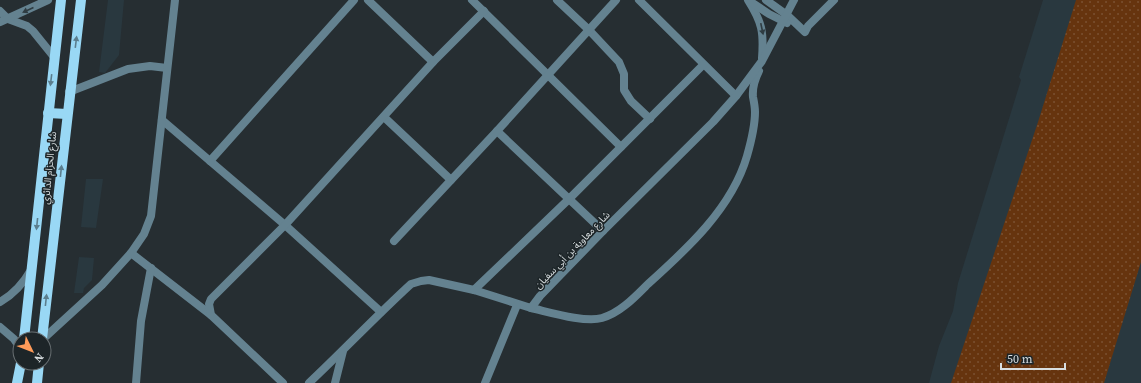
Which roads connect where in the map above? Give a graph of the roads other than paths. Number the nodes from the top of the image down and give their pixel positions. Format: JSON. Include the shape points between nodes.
{"nodes":[{"id":1,"x":48,"y":0,"type":"edge"},
{"id":2,"x":61,"y":0,"type":"edge"},
{"id":3,"x":81,"y":0,"type":"edge"},
{"id":4,"x":175,"y":0,"type":"edge"},
{"id":5,"x":354,"y":0,"type":"edge"},
{"id":6,"x":368,"y":0,"type":"edge"},
{"id":7,"x":472,"y":0,"type":"edge"},
{"id":8,"x":557,"y":0,"type":"edge"},
{"id":9,"x":616,"y":0,"type":"edge"},
{"id":10,"x":639,"y":0,"type":"edge"},
{"id":11,"x":748,"y":0,"type":"edge"},
{"id":12,"x":766,"y":0,"type":"edge"},
{"id":13,"x":794,"y":0,"type":"edge"},
{"id":14,"x":834,"y":0,"type":"edge"},
{"id":15,"x":0,"y":11,"type":"edge"},
{"id":16,"x":484,"y":11,"type":"junction"},
{"id":17,"x":785,"y":18,"type":"junction"},
{"id":18,"x":8,"y":19,"type":"junction"},
{"id":19,"x":0,"y":22,"type":"edge"},
{"id":20,"x":589,"y":30,"type":"junction"},
{"id":21,"x":54,"y":57,"type":"junction"},
{"id":22,"x":762,"y":61,"type":"junction"},
{"id":23,"x":433,"y":62,"type":"junction"},
{"id":24,"x":704,"y":66,"type":"junction"},
{"id":25,"x":167,"y":68,"type":"junction"},
{"id":26,"x":548,"y":75,"type":"junction"},
{"id":27,"x":69,"y":92,"type":"junction"},
{"id":28,"x":736,"y":96,"type":"junction"},
{"id":29,"x":48,"y":113,"type":"junction"},
{"id":30,"x":67,"y":114,"type":"junction"},
{"id":31,"x":384,"y":117,"type":"junction"},
{"id":32,"x":650,"y":119,"type":"junction"},
{"id":33,"x":162,"y":120,"type":"junction"},
{"id":34,"x":497,"y":131,"type":"junction"},
{"id":35,"x":621,"y":147,"type":"junction"},
{"id":36,"x":210,"y":161,"type":"junction"},
{"id":37,"x":451,"y":180,"type":"junction"},
{"id":38,"x":568,"y":199,"type":"junction"},
{"id":39,"x":285,"y":225,"type":"junction"},
{"id":40,"x":603,"y":231,"type":"junction"},
{"id":41,"x":394,"y":241,"type":"dead end"},
{"id":42,"x":131,"y":252,"type":"junction"},
{"id":43,"x":32,"y":268,"type":"junction"},
{"id":44,"x":151,"y":268,"type":"junction"},
{"id":45,"x":474,"y":290,"type":"junction"},
{"id":46,"x":0,"y":302,"type":"edge"},
{"id":47,"x":517,"y":305,"type":"junction"},
{"id":48,"x":531,"y":308,"type":"junction"},
{"id":49,"x":381,"y":312,"type":"junction"},
{"id":50,"x":211,"y":314,"type":"junction"},
{"id":51,"x":0,"y":327,"type":"edge"},
{"id":52,"x":25,"y":331,"type":"edge"},
{"id":53,"x":44,"y":331,"type":"edge"},
{"id":54,"x":52,"y":331,"type":"edge"},
{"id":55,"x":12,"y":337,"type":"edge"},
{"id":56,"x":344,"y":350,"type":"junction"},
{"id":57,"x":19,"y":371,"type":"edge"},
{"id":58,"x":38,"y":371,"type":"edge"},
{"id":59,"x":17,"y":383,"type":"edge"},
{"id":60,"x":37,"y":383,"type":"edge"},
{"id":61,"x":136,"y":383,"type":"edge"},
{"id":62,"x":283,"y":383,"type":"edge"},
{"id":63,"x":309,"y":383,"type":"edge"},
{"id":64,"x":335,"y":383,"type":"edge"},
{"id":65,"x":485,"y":383,"type":"edge"}],
"edges":[{"from":1,"to":18,"type":"street","one_way":true},
{"from":2,"to":21,"type":"main road","name":"شارع الحزام الدائري"},
{"from":27,"to":3,"type":"main road","name":"شارع الحزام الدائري","one_way":true},
{"from":4,"to":25,"type":"street"},
{"from":5,"to":36,"type":"street"},
{"from":6,"to":23,"type":"street"},
{"from":7,"to":16,"type":"street"},
{"from":8,"to":20,"type":"street"},
{"from":9,"to":20,"type":"street"},
{"from":10,"to":24,"type":"street"},
{"from":11,"to":17,"type":"street"},
{"from":11,"to":22,"type":"street","one_way":true,"via":[[763,33]]},
{"from":12,"to":17,"type":"street"},
{"from":13,"to":17,"type":"street","name":"شارع معاوية بن أبي سفيان"},
{"from":14,"to":17,"type":"street","via":[[805,32]]},
{"from":15,"to":18,"type":"street"},
{"from":16,"to":23,"type":"street"},
{"from":16,"to":26,"type":"street"},
{"from":17,"to":22,"type":"street","name":"شارع معاوية بن أبي سفيان"},
{"from":18,"to":19,"type":"street"},
{"from":18,"to":21,"type":"street","via":[[20,22],[30,29]]},
{"from":20,"to":26,"type":"street"},
{"from":20,"to":32,"type":"street","via":[[619,62],[624,74],[624,90],[631,101]]},
{"from":21,"to":29,"type":"main road","name":"شارع الحزام الدائري","one_way":true},
{"from":22,"to":28,"type":"street","name":"شارع معاوية بن أبي سفيان"},
{"from":22,"to":48,"type":"street","via":[[754,83],[753,130],[737,181],[712,219],[675,259],[629,302],[603,318],[591,320]]},
{"from":23,"to":31,"type":"street"},
{"from":24,"to":28,"type":"street"},
{"from":24,"to":32,"type":"street"},
{"from":25,"to":27,"type":"street","via":[[150,66],[128,69]]},
{"from":25,"to":33,"type":"street"},
{"from":26,"to":34,"type":"street"},
{"from":26,"to":35,"type":"street"},
{"from":27,"to":30,"type":"main road","name":"شارع الحزام الدائري"},
{"from":28,"to":40,"type":"street","name":"شارع معاوية بن أبي سفيان","via":[[704,132]]},
{"from":29,"to":30,"type":"main road"},
{"from":29,"to":43,"type":"main road","name":"شارع الحزام الدائري","one_way":true},
{"from":53,"to":30,"type":"main road","name":"شارع الحزام الدائري","one_way":true},
{"from":31,"to":37,"type":"street"},
{"from":31,"to":39,"type":"street"},
{"from":32,"to":35,"type":"street"},
{"from":33,"to":36,"type":"street"},
{"from":33,"to":42,"type":"street","via":[[151,216],[144,234]]},
{"from":34,"to":37,"type":"street"},
{"from":34,"to":38,"type":"street"},
{"from":35,"to":38,"type":"street"},
{"from":36,"to":39,"type":"street"},
{"from":37,"to":41,"type":"street"},
{"from":38,"to":40,"type":"street"},
{"from":38,"to":45,"type":"street"},
{"from":39,"to":49,"type":"street"},
{"from":39,"to":50,"type":"street","via":[[211,299]]},
{"from":40,"to":48,"type":"street","name":"شارع معاوية بن أبي سفيان"},
{"from":42,"to":44,"type":"street"},
{"from":42,"to":54,"type":"street","via":[[102,285]]},
{"from":43,"to":46,"type":"street","via":[[14,293]]},
{"from":43,"to":52,"type":"main road","name":"شارع الحزام الدائري"},
{"from":44,"to":50,"type":"street"},
{"from":44,"to":61,"type":"street","via":[[142,321]]},
{"from":45,"to":47,"type":"street"},
{"from":45,"to":49,"type":"street","via":[[430,280],[421,281],[411,284]]},
{"from":47,"to":48,"type":"street"},
{"from":47,"to":65,"type":"street"},
{"from":49,"to":56,"type":"street"},
{"from":50,"to":62,"type":"street"},
{"from":51,"to":55,"type":"street"},
{"from":56,"to":63,"type":"street"},
{"from":56,"to":64,"type":"street"},
{"from":57,"to":59,"type":"main road"},
{"from":58,"to":60,"type":"main road"}]}
